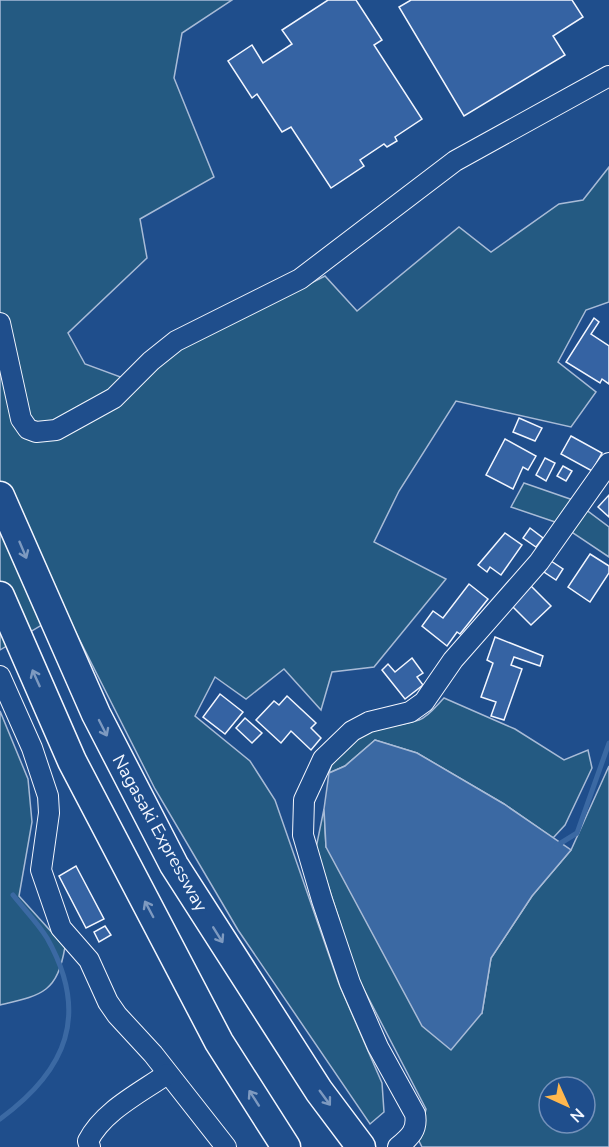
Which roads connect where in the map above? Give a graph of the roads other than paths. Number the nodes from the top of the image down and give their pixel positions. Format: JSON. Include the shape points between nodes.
{"nodes":[{"id":1,"x":609,"y":76,"type":"edge"},
{"id":2,"x":0,"y":323,"type":"edge"},
{"id":3,"x":609,"y":464,"type":"edge"},
{"id":4,"x":0,"y":496,"type":"edge"},
{"id":5,"x":0,"y":596,"type":"edge"},
{"id":6,"x":0,"y":676,"type":"edge"},
{"id":7,"x":167,"y":1074,"type":"junction"},
{"id":8,"x":90,"y":1147,"type":"edge"},
{"id":9,"x":226,"y":1147,"type":"edge"},
{"id":10,"x":286,"y":1147,"type":"edge"},
{"id":11,"x":361,"y":1147,"type":"edge"},
{"id":12,"x":398,"y":1147,"type":"edge"}],
"edges":[{"from":1,"to":2,"type":"street","via":[[455,161],[300,279],[176,341],[114,398],[56,430],[36,432],[21,419]]},
{"from":3,"to":12,"type":"street","via":[[539,562],[453,660],[424,702],[411,712],[352,730],[323,759],[304,800],[303,835],[350,983],[378,1047],[416,1114],[417,1125]]},
{"from":4,"to":11,"type":"highway","name":"Nagasaki Expressway","one_way":true,"via":[[96,714],[174,865],[320,1091]]},
{"from":10,"to":5,"type":"highway","one_way":true,"via":[[219,1042],[83,782]]},
{"from":6,"to":7,"type":"street","via":[[48,796],[41,870],[53,910],[61,927],[89,960],[108,1002]]},
{"from":7,"to":8,"type":"street","via":[[106,1117],[92,1133]]},
{"from":7,"to":9,"type":"street"}]}
